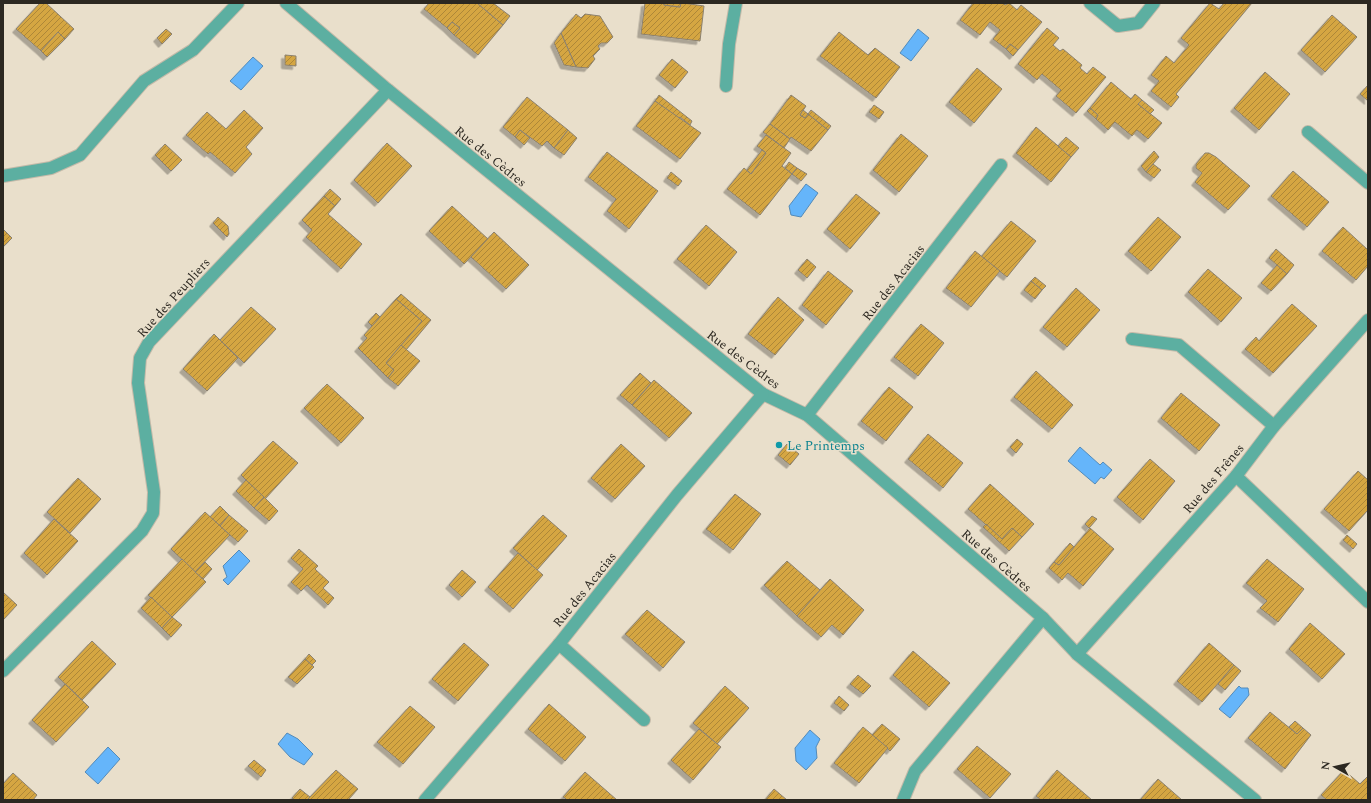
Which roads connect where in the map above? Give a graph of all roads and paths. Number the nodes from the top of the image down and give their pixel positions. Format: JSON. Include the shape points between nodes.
{"nodes":[{"id":1,"x":238,"y":3,"type":"edge"},
{"id":2,"x":286,"y":3,"type":"edge"},
{"id":3,"x":736,"y":3,"type":"edge"},
{"id":4,"x":1090,"y":3,"type":"edge"},
{"id":5,"x":1154,"y":3,"type":"edge"},
{"id":6,"x":726,"y":86,"type":"dead end"},
{"id":7,"x":388,"y":90,"type":"junction"},
{"id":8,"x":1308,"y":132,"type":"dead end"},
{"id":9,"x":1001,"y":165,"type":"dead end"},
{"id":10,"x":3,"y":176,"type":"edge"},
{"id":11,"x":1368,"y":183,"type":"edge"},
{"id":12,"x":1368,"y":320,"type":"edge"},
{"id":13,"x":1132,"y":339,"type":"dead end"},
{"id":14,"x":763,"y":394,"type":"junction"},
{"id":15,"x":807,"y":415,"type":"junction"},
{"id":16,"x":1274,"y":426,"type":"junction"},
{"id":17,"x":1236,"y":476,"type":"junction"},
{"id":18,"x":1368,"y":602,"type":"edge"},
{"id":19,"x":1043,"y":618,"type":"junction"},
{"id":20,"x":559,"y":644,"type":"junction"},
{"id":21,"x":1078,"y":654,"type":"junction"},
{"id":22,"x":3,"y":671,"type":"edge"},
{"id":23,"x":644,"y":720,"type":"dead end"},
{"id":24,"x":425,"y":800,"type":"edge"},
{"id":25,"x":903,"y":800,"type":"edge"},
{"id":26,"x":1255,"y":800,"type":"edge"}],
"edges":[{"from":1,"to":10,"type":"street","via":[[193,50],[144,80],[80,156],[51,168]]},
{"from":2,"to":7,"type":"street","name":"Rue des Cèdres"},
{"from":3,"to":6,"type":"street","via":[[729,44]]},
{"from":4,"to":5,"type":"street","via":[[1118,26],[1138,23]]},
{"from":7,"to":14,"type":"street","name":"Rue des Cèdres"},
{"from":7,"to":22,"type":"street","name":"Rue des Peupliers","via":[[149,342],[140,358],[138,383],[154,492],[152,513],[142,531]]},
{"from":8,"to":11,"type":"street"},
{"from":9,"to":15,"type":"street","name":"Rue des Acacias"},
{"from":12,"to":16,"type":"street","name":"Rue des Frênes"},
{"from":13,"to":16,"type":"street","via":[[1179,346]]},
{"from":14,"to":15,"type":"street","name":"Rue des Cèdres"},
{"from":14,"to":20,"type":"street","name":"Rue des Acacias","via":[[677,495]]},
{"from":15,"to":19,"type":"street","name":"Rue des Cèdres"},
{"from":16,"to":17,"type":"street","name":"Rue des Frênes"},
{"from":17,"to":18,"type":"street"},
{"from":17,"to":21,"type":"street","name":"Rue des Frênes"},
{"from":19,"to":21,"type":"street","name":"Rue des Cèdres"},
{"from":19,"to":25,"type":"street","via":[[915,771]]},
{"from":20,"to":23,"type":"street"},
{"from":20,"to":24,"type":"street","name":"Rue des Acacias"},
{"from":21,"to":26,"type":"street","name":"Rue des Cèdres"}]}
